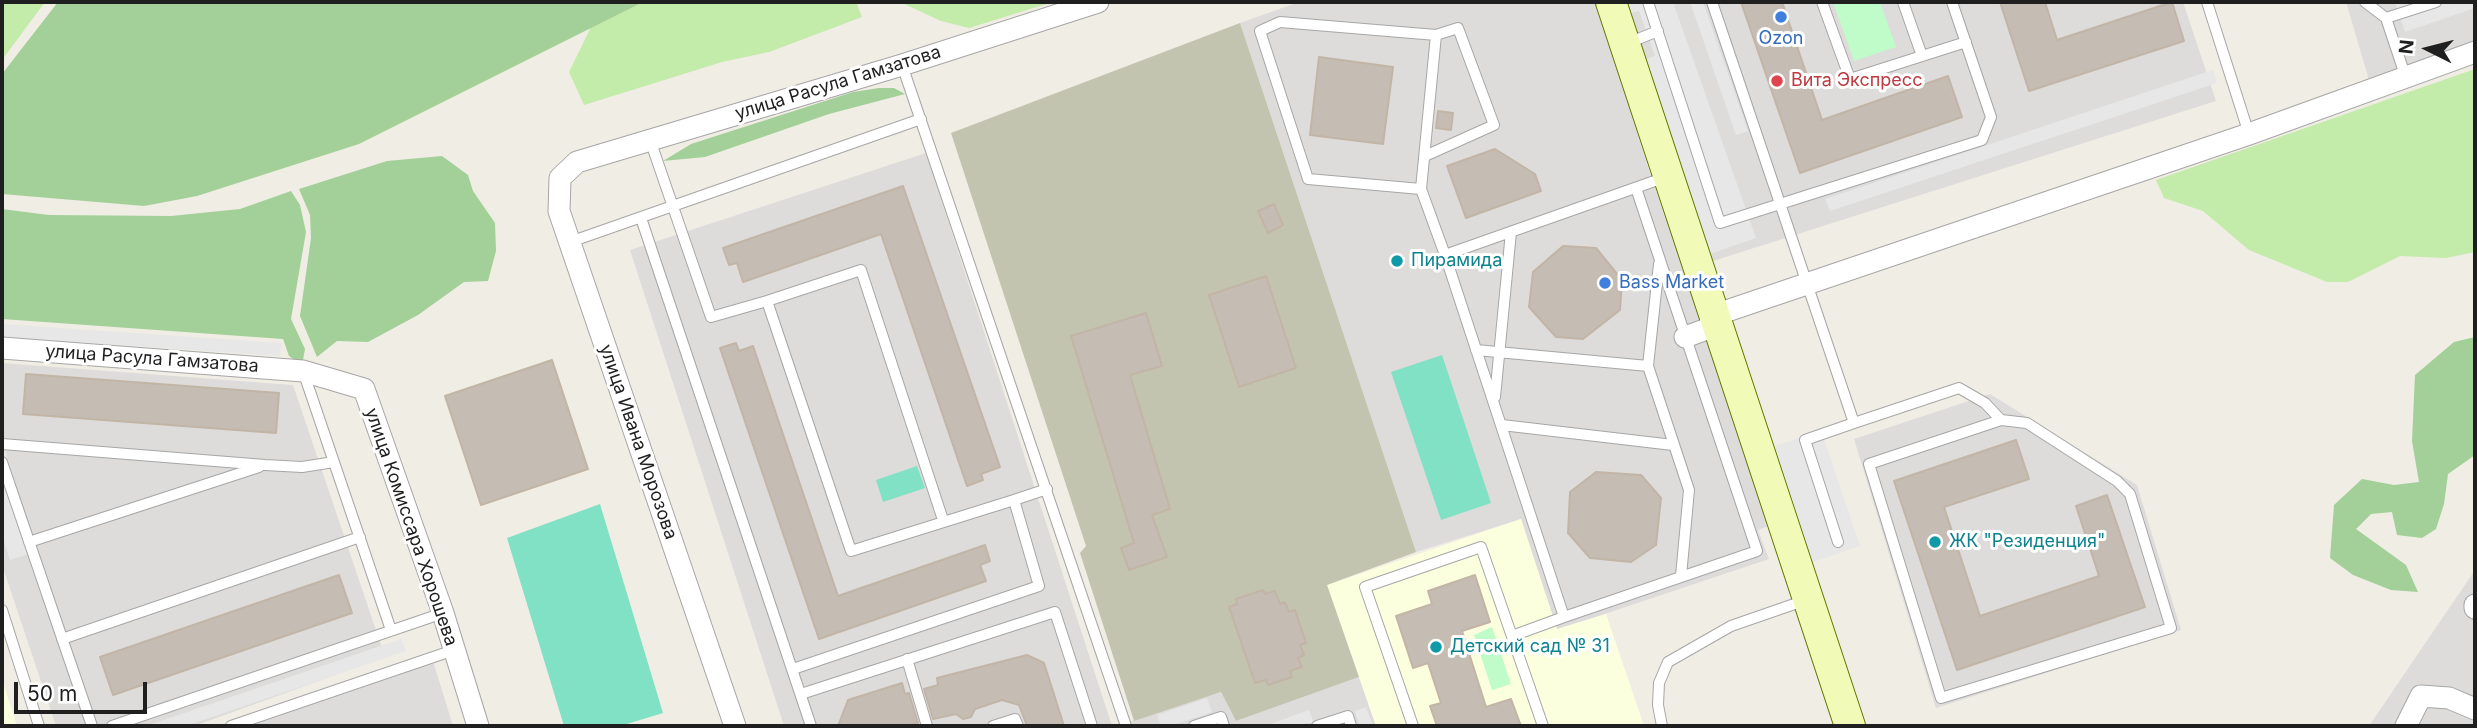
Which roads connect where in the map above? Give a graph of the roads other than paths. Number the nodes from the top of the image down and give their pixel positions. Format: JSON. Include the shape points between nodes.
{"nodes":[{"id":1,"x":1098,"y":2,"type":"edge"},
{"id":2,"x":1611,"y":2,"type":"edge"},
{"id":3,"x":1648,"y":2,"type":"edge"},
{"id":4,"x":1712,"y":2,"type":"edge"},
{"id":5,"x":1822,"y":2,"type":"edge"},
{"id":6,"x":1903,"y":2,"type":"edge"},
{"id":7,"x":1952,"y":2,"type":"edge"},
{"id":8,"x":2207,"y":2,"type":"edge"},
{"id":9,"x":2365,"y":2,"type":"edge"},
{"id":10,"x":2436,"y":2,"type":"edge"},
{"id":11,"x":2386,"y":18,"type":"junction"},
{"id":12,"x":1658,"y":31,"type":"junction"},
{"id":13,"x":1436,"y":36,"type":"junction"},
{"id":14,"x":1966,"y":42,"type":"junction"},
{"id":15,"x":1625,"y":44,"type":"junction"},
{"id":16,"x":2475,"y":52,"type":"edge"},
{"id":17,"x":1922,"y":56,"type":"junction"},
{"id":18,"x":902,"y":65,"type":"junction"},
{"id":19,"x":2406,"y":78,"type":"junction"},
{"id":20,"x":921,"y":119,"type":"junction"},
{"id":21,"x":2249,"y":134,"type":"junction"},
{"id":22,"x":650,"y":140,"type":"junction"},
{"id":23,"x":1425,"y":156,"type":"junction"},
{"id":24,"x":577,"y":162,"type":"joint"},
{"id":25,"x":1669,"y":177,"type":"junction"},
{"id":26,"x":1636,"y":188,"type":"junction"},
{"id":27,"x":1421,"y":189,"type":"junction"},
{"id":28,"x":1782,"y":203,"type":"junction"},
{"id":29,"x":673,"y":208,"type":"junction"},
{"id":30,"x":641,"y":218,"type":"junction"},
{"id":31,"x":1511,"y":232,"type":"junction"},
{"id":32,"x":570,"y":242,"type":"junction"},
{"id":33,"x":1445,"y":255,"type":"junction"},
{"id":34,"x":1660,"y":261,"type":"junction"},
{"id":35,"x":1808,"y":283,"type":"junction"},
{"id":36,"x":767,"y":301,"type":"junction"},
{"id":37,"x":1715,"y":315,"type":"junction"},
{"id":38,"x":1685,"y":337,"type":"junction"},
{"id":39,"x":2,"y":348,"type":"edge"},
{"id":40,"x":1476,"y":350,"type":"junction"},
{"id":41,"x":1499,"y":352,"type":"junction"},
{"id":42,"x":1648,"y":366,"type":"junction"},
{"id":43,"x":303,"y":370,"type":"junction"},
{"id":44,"x":1494,"y":404,"type":"junction"},
{"id":45,"x":2001,"y":420,"type":"junction"},
{"id":46,"x":1854,"y":423,"type":"junction"},
{"id":47,"x":1502,"y":425,"type":"junction"},
{"id":48,"x":2,"y":444,"type":"edge"},
{"id":49,"x":1673,"y":445,"type":"junction"},
{"id":50,"x":2,"y":462,"type":"edge"},
{"id":51,"x":334,"y":462,"type":"junction"},
{"id":52,"x":265,"y":465,"type":"junction"},
{"id":53,"x":1047,"y":488,"type":"junction"},
{"id":54,"x":1014,"y":500,"type":"junction"},
{"id":55,"x":943,"y":520,"type":"junction"},
{"id":56,"x":360,"y":537,"type":"junction"},
{"id":57,"x":29,"y":542,"type":"junction"},
{"id":58,"x":1838,"y":542,"type":"dead end"},
{"id":59,"x":1681,"y":576,"type":"junction"},
{"id":60,"x":1809,"y":599,"type":"junction"},
{"id":61,"x":2,"y":610,"type":"edge"},
{"id":62,"x":443,"y":613,"type":"junction"},
{"id":63,"x":1564,"y":617,"type":"junction"},
{"id":64,"x":391,"y":631,"type":"junction"},
{"id":65,"x":1512,"y":636,"type":"junction"},
{"id":66,"x":62,"y":639,"type":"junction"},
{"id":67,"x":454,"y":649,"type":"junction"},
{"id":68,"x":908,"y":659,"type":"junction"},
{"id":69,"x":793,"y":669,"type":"junction"},
{"id":70,"x":801,"y":694,"type":"junction"},
{"id":71,"x":2475,"y":709,"type":"edge"},
{"id":72,"x":39,"y":726,"type":"edge"},
{"id":73,"x":92,"y":726,"type":"edge"},
{"id":74,"x":112,"y":726,"type":"edge"},
{"id":75,"x":230,"y":726,"type":"edge"},
{"id":76,"x":478,"y":726,"type":"edge"},
{"id":77,"x":735,"y":726,"type":"edge"},
{"id":78,"x":811,"y":726,"type":"edge"},
{"id":79,"x":927,"y":726,"type":"edge"},
{"id":80,"x":993,"y":726,"type":"edge"},
{"id":81,"x":1018,"y":726,"type":"edge"},
{"id":82,"x":1092,"y":726,"type":"edge"},
{"id":83,"x":1126,"y":726,"type":"edge"},
{"id":84,"x":1194,"y":726,"type":"edge"},
{"id":85,"x":1224,"y":726,"type":"edge"},
{"id":86,"x":1317,"y":726,"type":"edge"},
{"id":87,"x":1351,"y":726,"type":"edge"},
{"id":88,"x":1413,"y":726,"type":"edge"},
{"id":89,"x":1543,"y":726,"type":"edge"},
{"id":90,"x":1662,"y":726,"type":"edge"},
{"id":91,"x":1850,"y":726,"type":"edge"},
{"id":92,"x":2406,"y":726,"type":"edge"}],
"edges":[{"from":1,"to":18,"type":"street","name":"улица Расула Гамзатова"},
{"from":2,"to":15,"type":"main road"},
{"from":3,"to":12,"type":"lane"},
{"from":4,"to":28,"type":"lane"},
{"from":5,"to":17,"type":"lane","via":[[1850,79]]},
{"from":6,"to":17,"type":"lane"},
{"from":7,"to":14,"type":"lane"},
{"from":8,"to":21,"type":"lane"},
{"from":9,"to":11,"type":"lane"},
{"from":10,"to":11,"type":"lane"},
{"from":11,"to":19,"type":"lane"},
{"from":12,"to":15,"type":"lane"},
{"from":12,"to":28,"type":"lane","via":[[1720,223]]},
{"from":13,"to":23,"type":"lane"},
{"from":13,"to":23,"type":"lane","via":[[1458,28],[1494,125]]},
{"from":13,"to":27,"type":"lane","via":[[1280,22],[1260,31],[1308,179]]},
{"from":14,"to":17,"type":"lane"},
{"from":14,"to":28,"type":"lane","via":[[1991,117],[1982,140]]},
{"from":15,"to":25,"type":"main road"},
{"from":16,"to":19,"type":"street"},
{"from":18,"to":20,"type":"lane"},
{"from":18,"to":22,"type":"street","name":"улица Расула Гамзатова"},
{"from":19,"to":21,"type":"street"},
{"from":20,"to":29,"type":"lane"},
{"from":20,"to":53,"type":"lane"},
{"from":21,"to":35,"type":"street"},
{"from":22,"to":24,"type":"street","name":"улица Расула Гамзатова"},
{"from":22,"to":29,"type":"lane"},
{"from":23,"to":27,"type":"lane"},
{"from":24,"to":32,"type":"street","name":"улица Ивана Морозова","via":[[560,178],[559,211]]},
{"from":25,"to":26,"type":"lane"},
{"from":25,"to":37,"type":"main road"},
{"from":26,"to":31,"type":"lane"},
{"from":26,"to":34,"type":"lane"},
{"from":27,"to":33,"type":"lane"},
{"from":28,"to":35,"type":"lane"},
{"from":29,"to":30,"type":"lane"},
{"from":29,"to":36,"type":"lane","via":[[711,317]]},
{"from":30,"to":32,"type":"lane"},
{"from":30,"to":69,"type":"lane"},
{"from":31,"to":33,"type":"lane"},
{"from":31,"to":41,"type":"lane"},
{"from":32,"to":77,"type":"street","name":"улица Ивана Морозова"},
{"from":33,"to":40,"type":"lane"},
{"from":34,"to":38,"type":"lane"},
{"from":34,"to":42,"type":"lane"},
{"from":35,"to":37,"type":"street"},
{"from":35,"to":46,"type":"lane"},
{"from":36,"to":55,"type":"lane","via":[[851,551]]},
{"from":36,"to":55,"type":"lane","via":[[861,270]]},
{"from":37,"to":38,"type":"street","via":[[1707,329]]},
{"from":37,"to":60,"type":"main road"},
{"from":38,"to":59,"type":"lane","via":[[1757,551]]},
{"from":39,"to":43,"type":"street","name":"улица Расула Гамзатова"},
{"from":40,"to":41,"type":"lane"},
{"from":40,"to":44,"type":"lane"},
{"from":41,"to":42,"type":"lane"},
{"from":41,"to":44,"type":"lane"},
{"from":42,"to":49,"type":"lane"},
{"from":43,"to":51,"type":"lane"},
{"from":43,"to":62,"type":"street","name":"улица Комиссара Хорошева","via":[[364,389]]},
{"from":44,"to":47,"type":"lane"},
{"from":45,"to":45,"type":"lane","via":[[2027,423],[2130,494],[2171,628],[1941,698],[1869,464]]},
{"from":45,"to":46,"type":"lane","via":[[1959,388]]},
{"from":46,"to":58,"type":"lane","via":[[1805,440]]},
{"from":47,"to":49,"type":"lane"},
{"from":47,"to":63,"type":"lane"},
{"from":48,"to":52,"type":"lane"},
{"from":49,"to":59,"type":"lane","via":[[1689,490]]},
{"from":50,"to":57,"type":"lane"},
{"from":51,"to":52,"type":"lane","via":[[302,467]]},
{"from":51,"to":56,"type":"lane"},
{"from":52,"to":57,"type":"lane"},
{"from":53,"to":54,"type":"lane"},
{"from":53,"to":83,"type":"lane"},
{"from":54,"to":55,"type":"lane"},
{"from":54,"to":69,"type":"lane","via":[[1039,586]]},
{"from":56,"to":64,"type":"lane"},
{"from":56,"to":66,"type":"lane"},
{"from":57,"to":66,"type":"lane"},
{"from":59,"to":63,"type":"lane"},
{"from":60,"to":90,"type":"lane","via":[[1731,626],[1668,662],[1659,683]]},
{"from":60,"to":91,"type":"main road"},
{"from":61,"to":72,"type":"lane"},
{"from":62,"to":64,"type":"lane"},
{"from":62,"to":67,"type":"street","name":"улица Комиссара Хорошева"},
{"from":63,"to":65,"type":"lane"},
{"from":64,"to":74,"type":"lane"},
{"from":65,"to":88,"type":"lane","via":[[1480,547],[1365,587]]},
{"from":65,"to":89,"type":"lane"},
{"from":66,"to":73,"type":"lane"},
{"from":67,"to":75,"type":"lane"},
{"from":67,"to":76,"type":"street","name":"улица Комиссара Хорошева"},
{"from":68,"to":70,"type":"lane"},
{"from":68,"to":79,"type":"lane"},
{"from":68,"to":82,"type":"lane","via":[[1055,612]]},
{"from":69,"to":70,"type":"lane"},
{"from":70,"to":78,"type":"lane"},
{"from":71,"to":92,"type":"street","via":[[2449,698],[2421,696]]},
{"from":80,"to":81,"type":"lane","via":[[1015,719]]},
{"from":84,"to":85,"type":"lane","via":[[1221,717]]},
{"from":86,"to":87,"type":"lane","via":[[1348,716]]}]}
